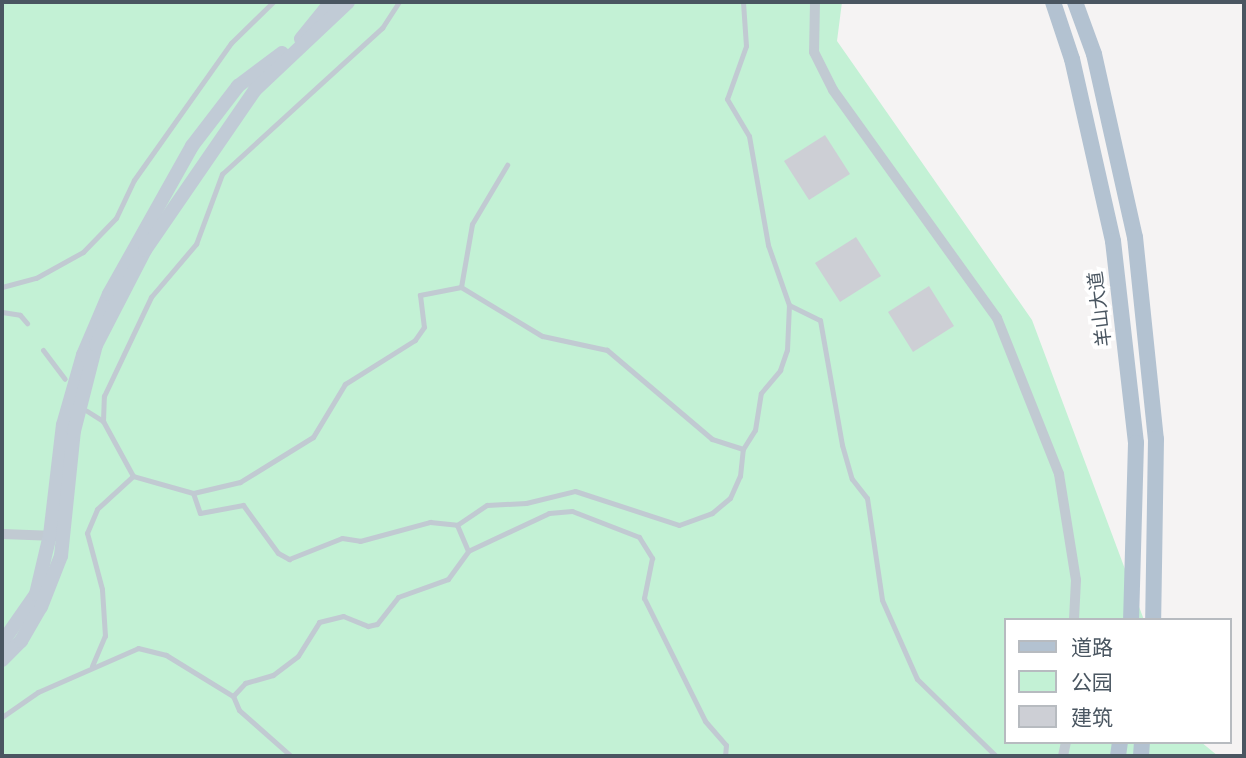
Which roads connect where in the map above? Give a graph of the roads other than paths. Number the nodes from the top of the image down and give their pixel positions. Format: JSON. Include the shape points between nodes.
{"nodes":[{"id":1,"x":272,"y":2,"type":"edge"},
{"id":2,"x":331,"y":2,"type":"edge"},
{"id":3,"x":348,"y":2,"type":"edge"},
{"id":4,"x":399,"y":2,"type":"edge"},
{"id":5,"x":744,"y":2,"type":"edge"},
{"id":6,"x":815,"y":2,"type":"edge"},
{"id":7,"x":1053,"y":2,"type":"edge"},
{"id":8,"x":1075,"y":2,"type":"edge"},
{"id":9,"x":507,"y":165,"type":"dead end"},
{"id":10,"x":2,"y":287,"type":"edge"},
{"id":11,"x":461,"y":287,"type":"junction"},
{"id":12,"x":789,"y":305,"type":"junction"},
{"id":13,"x":2,"y":312,"type":"edge"},
{"id":14,"x":27,"y":323,"type":"dead end"},
{"id":15,"x":43,"y":350,"type":"dead end"},
{"id":16,"x":65,"y":379,"type":"dead end"},
{"id":17,"x":87,"y":411,"type":"dead end"},
{"id":18,"x":103,"y":421,"type":"junction"},
{"id":19,"x":743,"y":449,"type":"junction"},
{"id":20,"x":133,"y":476,"type":"junction"},
{"id":21,"x":193,"y":493,"type":"junction"},
{"id":22,"x":457,"y":525,"type":"junction"},
{"id":23,"x":2,"y":534,"type":"edge"},
{"id":24,"x":57,"y":536,"type":"junction"},
{"id":25,"x":468,"y":551,"type":"junction"},
{"id":26,"x":1074,"y":618,"type":"edge"},
{"id":27,"x":1131,"y":618,"type":"edge"},
{"id":28,"x":1153,"y":618,"type":"edge"},
{"id":29,"x":2,"y":643,"type":"edge"},
{"id":30,"x":2,"y":660,"type":"edge"},
{"id":31,"x":92,"y":666,"type":"junction"},
{"id":32,"x":233,"y":696,"type":"junction"},
{"id":33,"x":2,"y":717,"type":"edge"},
{"id":34,"x":291,"y":756,"type":"edge"},
{"id":35,"x":725,"y":756,"type":"edge"},
{"id":36,"x":996,"y":756,"type":"edge"}],
"edges":[{"from":1,"to":10,"type":"lane","via":[[231,43],[134,180],[116,218],[83,252],[36,278]]},
{"from":2,"to":24,"type":"street","via":[[298,42],[238,86],[192,146],[109,294],[83,355],[63,425]]},
{"from":3,"to":24,"type":"street","via":[[255,90],[145,250],[96,345],[74,431]]},
{"from":4,"to":18,"type":"lane","via":[[382,28],[222,174],[196,244],[151,297],[113,372]]},
{"from":5,"to":12,"type":"lane","via":[[746,46],[727,99],[749,136],[768,245]]},
{"from":6,"to":26,"type":"street","via":[[814,52],[833,90],[997,318],[1059,474],[1076,580]]},
{"from":7,"to":27,"type":"main road","name":"羊山大道","via":[[1072,59],[1113,241],[1136,443]]},
{"from":8,"to":28,"type":"main road","via":[[1094,54],[1135,237],[1156,439]]},
{"from":9,"to":11,"type":"lane","via":[[472,224]]},
{"from":11,"to":19,"type":"lane","via":[[542,336],[607,350],[712,439]]},
{"from":11,"to":21,"type":"lane","via":[[420,295],[424,327],[415,340],[345,384],[313,437],[240,482]]},
{"from":12,"to":19,"type":"lane","via":[[787,350],[780,370],[761,393],[755,430]]},
{"from":12,"to":36,"type":"lane","via":[[820,320],[842,445],[852,479],[867,498],[875,580],[916,679]]},
{"from":13,"to":14,"type":"lane","via":[[20,315]]},
{"from":15,"to":16,"type":"lane"},
{"from":17,"to":18,"type":"lane"},
{"from":18,"to":20,"type":"lane"},
{"from":19,"to":22,"type":"lane","via":[[730,498],[712,513],[679,525],[575,491],[526,503],[487,505]]},
{"from":20,"to":21,"type":"lane"},
{"from":20,"to":31,"type":"lane","via":[[97,509],[87,533],[102,589],[105,636]]},
{"from":21,"to":22,"type":"lane","via":[[200,513],[243,505],[278,553],[289,559],[342,538],[360,541],[430,522]]},
{"from":22,"to":25,"type":"lane"},
{"from":23,"to":24,"type":"street"},
{"from":24,"to":29,"type":"street","via":[[36,594]]},
{"from":24,"to":30,"type":"street","via":[[41,607],[21,641]]},
{"from":25,"to":32,"type":"lane","via":[[448,579],[398,597],[377,624],[368,626],[343,616],[319,622],[298,656],[273,675],[245,683]]},
{"from":25,"to":35,"type":"lane","via":[[550,513],[572,511],[639,537],[652,558],[644,598],[705,721],[726,746]]},
{"from":31,"to":32,"type":"lane","via":[[138,648],[166,655]]},
{"from":31,"to":33,"type":"lane"},
{"from":32,"to":34,"type":"lane","via":[[239,710]]}]}
